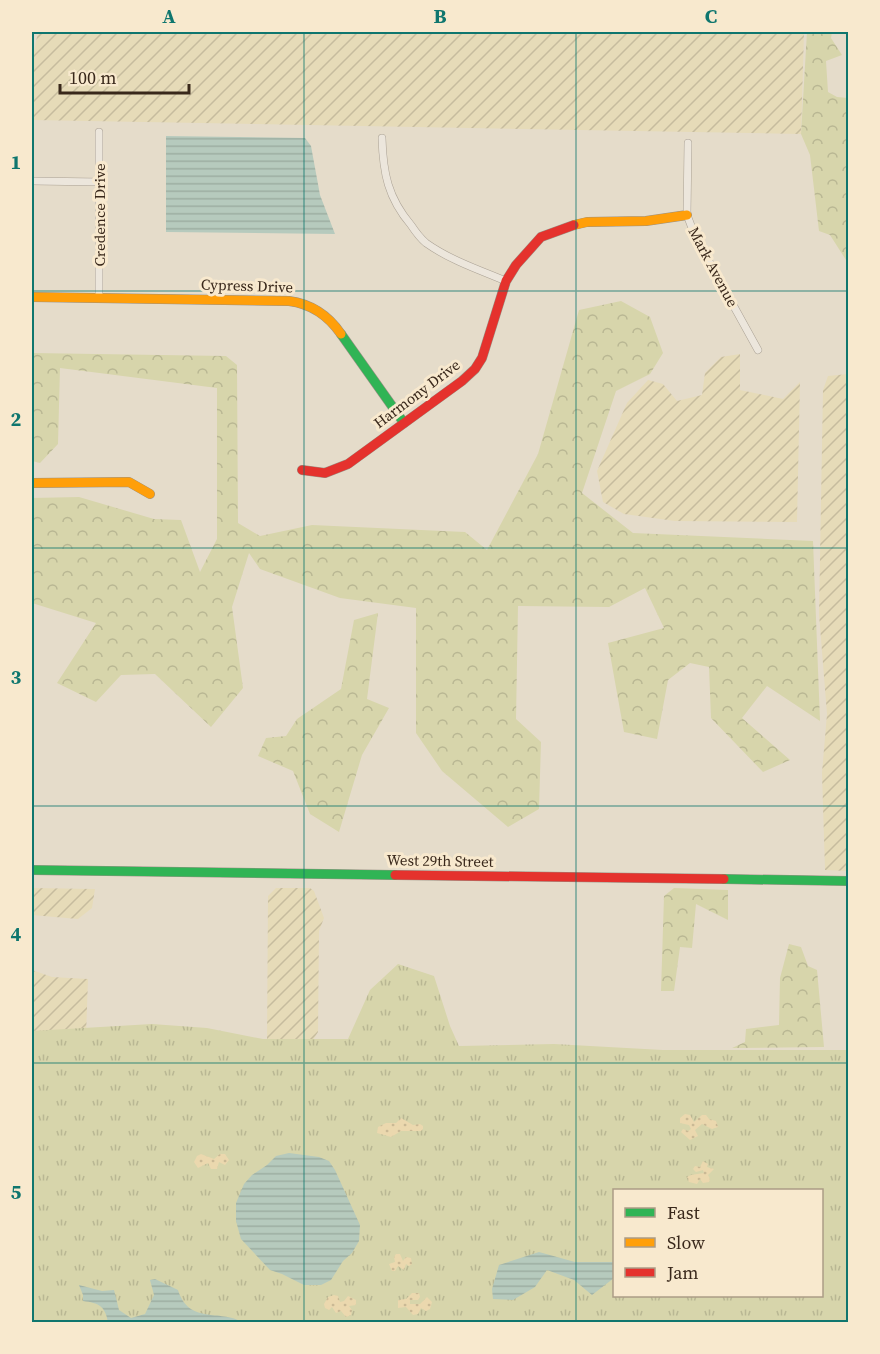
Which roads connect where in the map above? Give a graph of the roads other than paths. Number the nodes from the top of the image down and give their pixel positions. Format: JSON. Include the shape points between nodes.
{"nodes":[{"id":1,"x":99,"y":132,"type":"dead end"},
{"id":2,"x":382,"y":138,"type":"dead end"},
{"id":3,"x":688,"y":143,"type":"dead end"},
{"id":4,"x":32,"y":181,"type":"edge"},
{"id":5,"x":100,"y":182,"type":"junction"},
{"id":6,"x":687,"y":215,"type":"junction"},
{"id":7,"x":506,"y":281,"type":"junction"},
{"id":8,"x":32,"y":297,"type":"edge"},
{"id":9,"x":99,"y":297,"type":"junction"},
{"id":10,"x":758,"y":350,"type":"dead end"},
{"id":11,"x":404,"y":423,"type":"junction"},
{"id":12,"x":302,"y":470,"type":"dead end"},
{"id":13,"x":32,"y":483,"type":"edge"},
{"id":14,"x":150,"y":494,"type":"dead end"},
{"id":15,"x":32,"y":870,"type":"edge"},
{"id":16,"x":849,"y":881,"type":"edge"}],
"edges":[{"from":1,"to":5,"type":"street","name":"Credence Drive"},
{"from":2,"to":7,"type":"street","via":[[382,166],[390,192],[402,215],[424,242]]},
{"from":3,"to":6,"type":"street","name":"Mark Avenue"},
{"from":4,"to":5,"type":"street"},
{"from":5,"to":9,"type":"street","name":"Credence Drive"},
{"from":6,"to":7,"type":"street","name":"Harmony Drive","via":[[646,221],[587,222],[562,228],[541,237]]},
{"from":6,"to":10,"type":"street","name":"Mark Avenue"},
{"from":7,"to":11,"type":"street","name":"Harmony Drive","via":[[476,369]]},
{"from":8,"to":9,"type":"street","name":"Cypress Drive"},
{"from":9,"to":11,"type":"street","name":"Cypress Drive","via":[[303,303],[332,321]]},
{"from":11,"to":12,"type":"street","name":"Harmony Drive","via":[[348,464],[325,473]]},
{"from":13,"to":14,"type":"street","via":[[129,482]]},
{"from":15,"to":16,"type":"street","name":"West 29th Street"}]}
